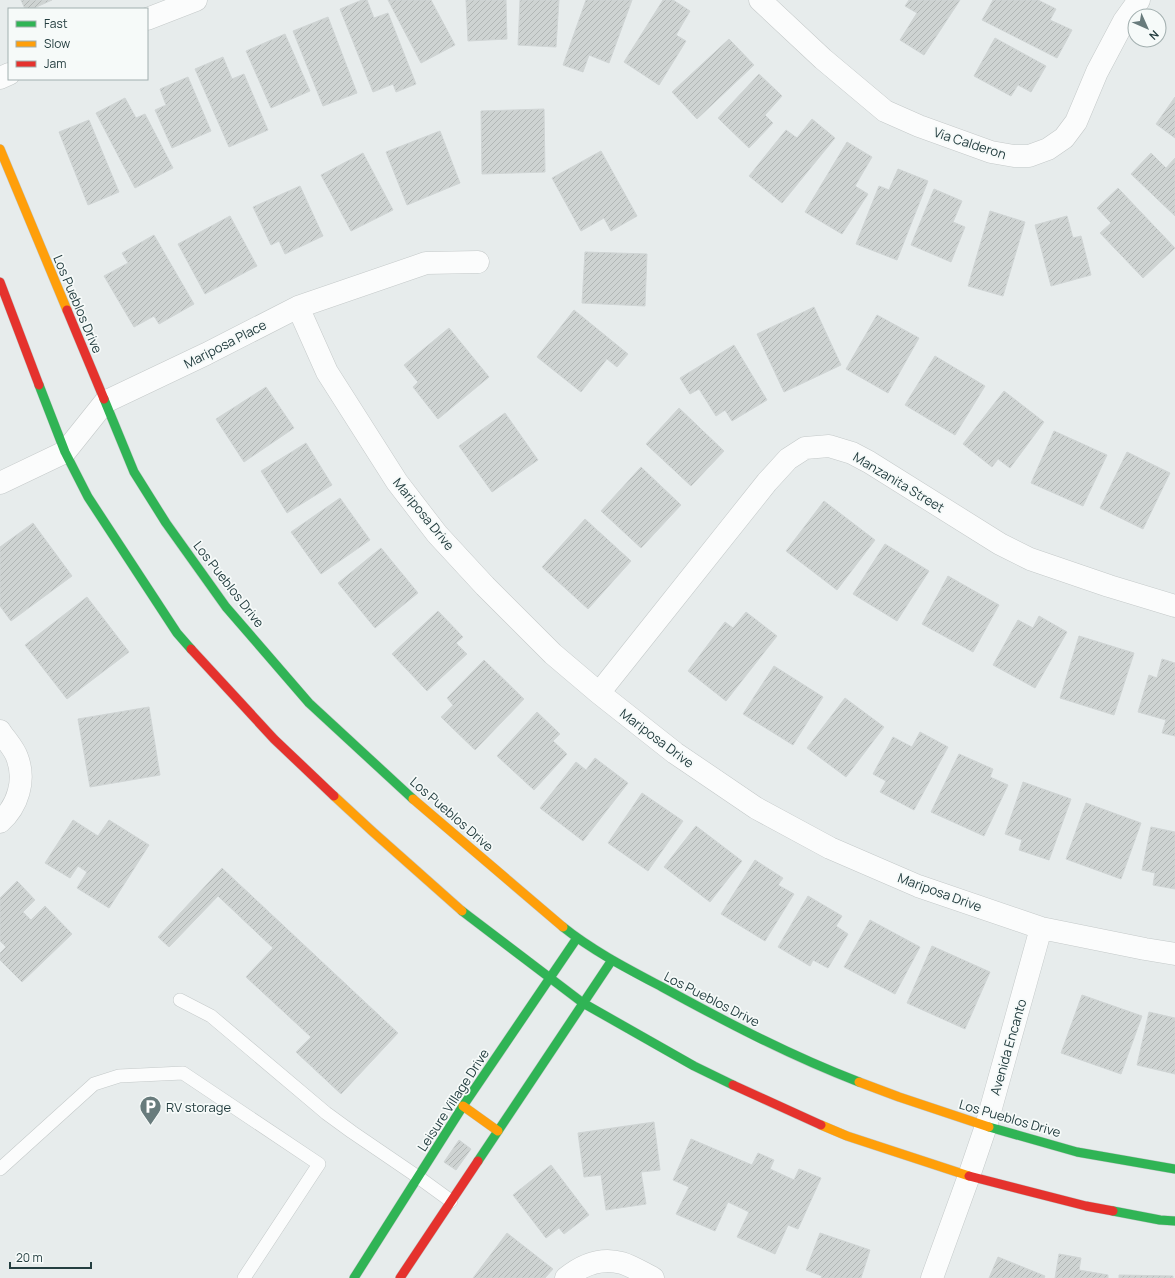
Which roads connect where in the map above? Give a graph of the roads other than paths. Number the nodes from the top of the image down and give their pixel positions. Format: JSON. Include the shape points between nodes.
{"nodes":[{"id":1,"x":196,"y":0,"type":"edge"},
{"id":2,"x":760,"y":0,"type":"edge"},
{"id":3,"x":1139,"y":0,"type":"edge"},
{"id":4,"x":148,"y":19,"type":"edge"},
{"id":5,"x":0,"y":149,"type":"edge"},
{"id":6,"x":478,"y":262,"type":"dead end"},
{"id":7,"x":0,"y":282,"type":"edge"},
{"id":8,"x":298,"y":307,"type":"junction"},
{"id":9,"x":105,"y":402,"type":"junction"},
{"id":10,"x":65,"y":452,"type":"junction"},
{"id":11,"x":0,"y":484,"type":"edge"},
{"id":12,"x":1175,"y":606,"type":"edge"},
{"id":13,"x":599,"y":693,"type":"junction"},
{"id":14,"x":0,"y":731,"type":"edge"},
{"id":15,"x":0,"y":822,"type":"edge"},
{"id":16,"x":1042,"y":928,"type":"junction"},
{"id":17,"x":577,"y":938,"type":"junction"},
{"id":18,"x":1175,"y":954,"type":"edge"},
{"id":19,"x":612,"y":960,"type":"junction"},
{"id":20,"x":550,"y":979,"type":"junction"},
{"id":21,"x":180,"y":1000,"type":"dead end"},
{"id":22,"x":583,"y":1003,"type":"junction"},
{"id":23,"x":463,"y":1106,"type":"junction"},
{"id":24,"x":986,"y":1126,"type":"junction"},
{"id":25,"x":498,"y":1131,"type":"junction"},
{"id":26,"x":1175,"y":1168,"type":"edge"},
{"id":27,"x":0,"y":1169,"type":"edge"},
{"id":28,"x":970,"y":1176,"type":"junction"},
{"id":29,"x":418,"y":1177,"type":"junction"},
{"id":30,"x":451,"y":1201,"type":"junction"},
{"id":31,"x":1175,"y":1222,"type":"edge"},
{"id":32,"x":244,"y":1278,"type":"edge"},
{"id":33,"x":354,"y":1278,"type":"edge"},
{"id":34,"x":400,"y":1278,"type":"edge"},
{"id":35,"x":566,"y":1278,"type":"edge"},
{"id":36,"x":653,"y":1278,"type":"edge"},
{"id":37,"x":932,"y":1278,"type":"edge"}],
"edges":[{"from":1,"to":4,"type":"street"},
{"from":2,"to":3,"type":"street","name":"Via Calderon","via":[[824,60],[885,111],[984,149],[1014,156],[1030,156],[1048,149],[1064,138],[1076,122],[1097,72],[1124,21]]},
{"from":5,"to":9,"type":"street","name":"Los Pueblos Drive"},
{"from":6,"to":8,"type":"street","name":"Mariposa Place","via":[[426,263]]},
{"from":7,"to":10,"type":"street"},
{"from":8,"to":9,"type":"street","name":"Mariposa Place"},
{"from":8,"to":13,"type":"street","name":"Mariposa Drive","via":[[327,372],[397,482],[437,534],[552,654]]},
{"from":9,"to":10,"type":"street","name":"Mariposa Place"},
{"from":9,"to":17,"type":"street","name":"Los Pueblos Drive","via":[[134,472],[166,523],[226,607],[309,703],[408,794]]},
{"from":10,"to":11,"type":"street","name":"Mariposa Place"},
{"from":10,"to":20,"type":"street","via":[[88,497],[177,633],[211,672],[274,739],[378,837],[452,903]]},
{"from":12,"to":13,"type":"street","name":"Manzanita Street","via":[[1030,559],[1000,544],[869,462],[829,446],[805,448],[788,459],[767,482]]},
{"from":13,"to":16,"type":"street","name":"Mariposa Drive","via":[[675,753],[756,808],[830,848],[918,886]]},
{"from":14,"to":15,"type":"street","via":[[17,757],[21,775],[18,795],[8,815]]},
{"from":16,"to":18,"type":"street","name":"Mariposa Drive"},
{"from":16,"to":24,"type":"street","name":"Avenida Encanto"},
{"from":17,"to":19,"type":"street","name":"Los Pueblos Drive"},
{"from":17,"to":20,"type":"street","name":"Leisure Village Drive"},
{"from":19,"to":22,"type":"street"},
{"from":19,"to":24,"type":"street","name":"Los Pueblos Drive","via":[[716,1018],[831,1071]]},
{"from":20,"to":22,"type":"street"},
{"from":20,"to":23,"type":"street","name":"Leisure Village Drive"},
{"from":21,"to":29,"type":"lane","via":[[210,1016],[326,1113]]},
{"from":22,"to":25,"type":"street"},
{"from":22,"to":28,"type":"street","via":[[694,1066],[780,1107],[847,1136]]},
{"from":23,"to":25,"type":"street"},
{"from":23,"to":29,"type":"street","name":"Leisure Village Drive"},
{"from":24,"to":26,"type":"street","name":"Los Pueblos Drive","via":[[1077,1152]]},
{"from":24,"to":28,"type":"street","name":"Avenida Encanto"},
{"from":25,"to":30,"type":"street"},
{"from":27,"to":32,"type":"lane","via":[[94,1084],[119,1076],[183,1073],[319,1164]]},
{"from":28,"to":31,"type":"street","via":[[1086,1206]]},
{"from":28,"to":37,"type":"street","name":"Avenida Encanto"},
{"from":29,"to":30,"type":"lane"},
{"from":29,"to":33,"type":"street","name":"Leisure Village Drive"},
{"from":30,"to":34,"type":"street"},
{"from":35,"to":36,"type":"street","via":[[586,1264],[604,1261],[622,1263]]}]}
